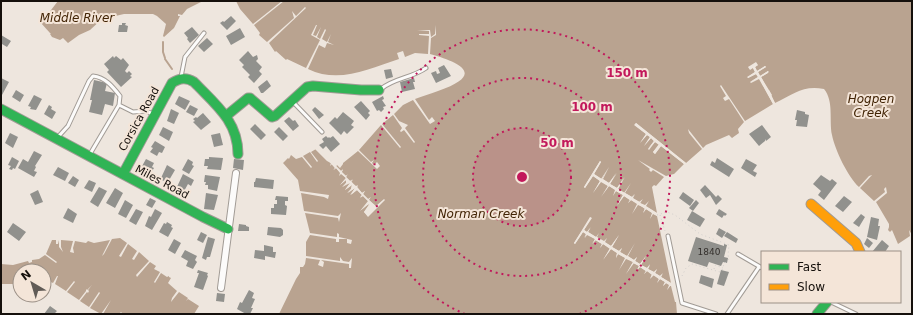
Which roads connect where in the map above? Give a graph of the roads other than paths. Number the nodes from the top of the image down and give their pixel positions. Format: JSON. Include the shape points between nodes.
{"nodes":[{"id":1,"x":204,"y":33,"type":"dead end"},
{"id":2,"x":426,"y":68,"type":"dead end"},
{"id":3,"x":180,"y":79,"type":"junction"},
{"id":4,"x":379,"y":90,"type":"joint"},
{"id":5,"x":291,"y":101,"type":"junction"},
{"id":6,"x":119,"y":105,"type":"junction"},
{"id":7,"x":1,"y":109,"type":"edge"},
{"id":8,"x":155,"y":114,"type":"junction"},
{"id":9,"x":226,"y":116,"type":"junction"},
{"id":10,"x":322,"y":132,"type":"dead end"},
{"id":11,"x":57,"y":139,"type":"junction"},
{"id":12,"x":238,"y":154,"type":"dead end"},
{"id":13,"x":89,"y":156,"type":"junction"},
{"id":14,"x":236,"y":173,"type":"dead end"},
{"id":15,"x":122,"y":174,"type":"junction"},
{"id":16,"x":811,"y":204,"type":"dead end"},
{"id":17,"x":228,"y":229,"type":"junction"},
{"id":18,"x":668,"y":236,"type":"road end"},
{"id":19,"x":860,"y":251,"type":"edge"},
{"id":20,"x":738,"y":254,"type":"dead end"},
{"id":21,"x":761,"y":268,"type":"edge"},
{"id":22,"x":221,"y":288,"type":"dead end"},
{"id":23,"x":825,"y":303,"type":"edge"},
{"id":24,"x":716,"y":314,"type":"edge"},
{"id":25,"x":727,"y":314,"type":"edge"},
{"id":26,"x":817,"y":314,"type":"edge"},
{"id":27,"x":856,"y":314,"type":"edge"}],
"edges":[{"from":1,"to":3,"type":"lane","via":[[185,57]]},
{"from":2,"to":4,"type":"lane","via":[[387,84]]},
{"from":3,"to":8,"type":"street","name":"Corsica Road","via":[[172,83]]},
{"from":3,"to":9,"type":"street","via":[[190,79],[194,82]]},
{"from":4,"to":5,"type":"street","via":[[313,86]]},
{"from":5,"to":9,"type":"street","via":[[272,117],[254,100],[248,98]]},
{"from":5,"to":10,"type":"lane"},
{"from":6,"to":8,"type":"lane","via":[[133,112],[146,111]]},
{"from":6,"to":11,"type":"lane","via":[[120,96],[113,87],[100,76],[93,76],[68,126]]},
{"from":6,"to":13,"type":"lane"},
{"from":7,"to":11,"type":"street","name":"Miles Road"},
{"from":8,"to":15,"type":"street","name":"Corsica Road"},
{"from":9,"to":12,"type":"street","via":[[237,137]]},
{"from":11,"to":13,"type":"street","name":"Miles Road"},
{"from":13,"to":15,"type":"street","name":"Miles Road"},
{"from":14,"to":17,"type":"street"},
{"from":15,"to":17,"type":"street","name":"Miles Road"},
{"from":16,"to":19,"type":"street","via":[[856,243]]},
{"from":17,"to":22,"type":"street"},
{"from":18,"to":24,"type":"lane","via":[[682,303]]},
{"from":20,"to":21,"type":"lane"},
{"from":21,"to":25,"type":"lane"},
{"from":23,"to":26,"type":"street"},
{"from":23,"to":27,"type":"lane"}]}
